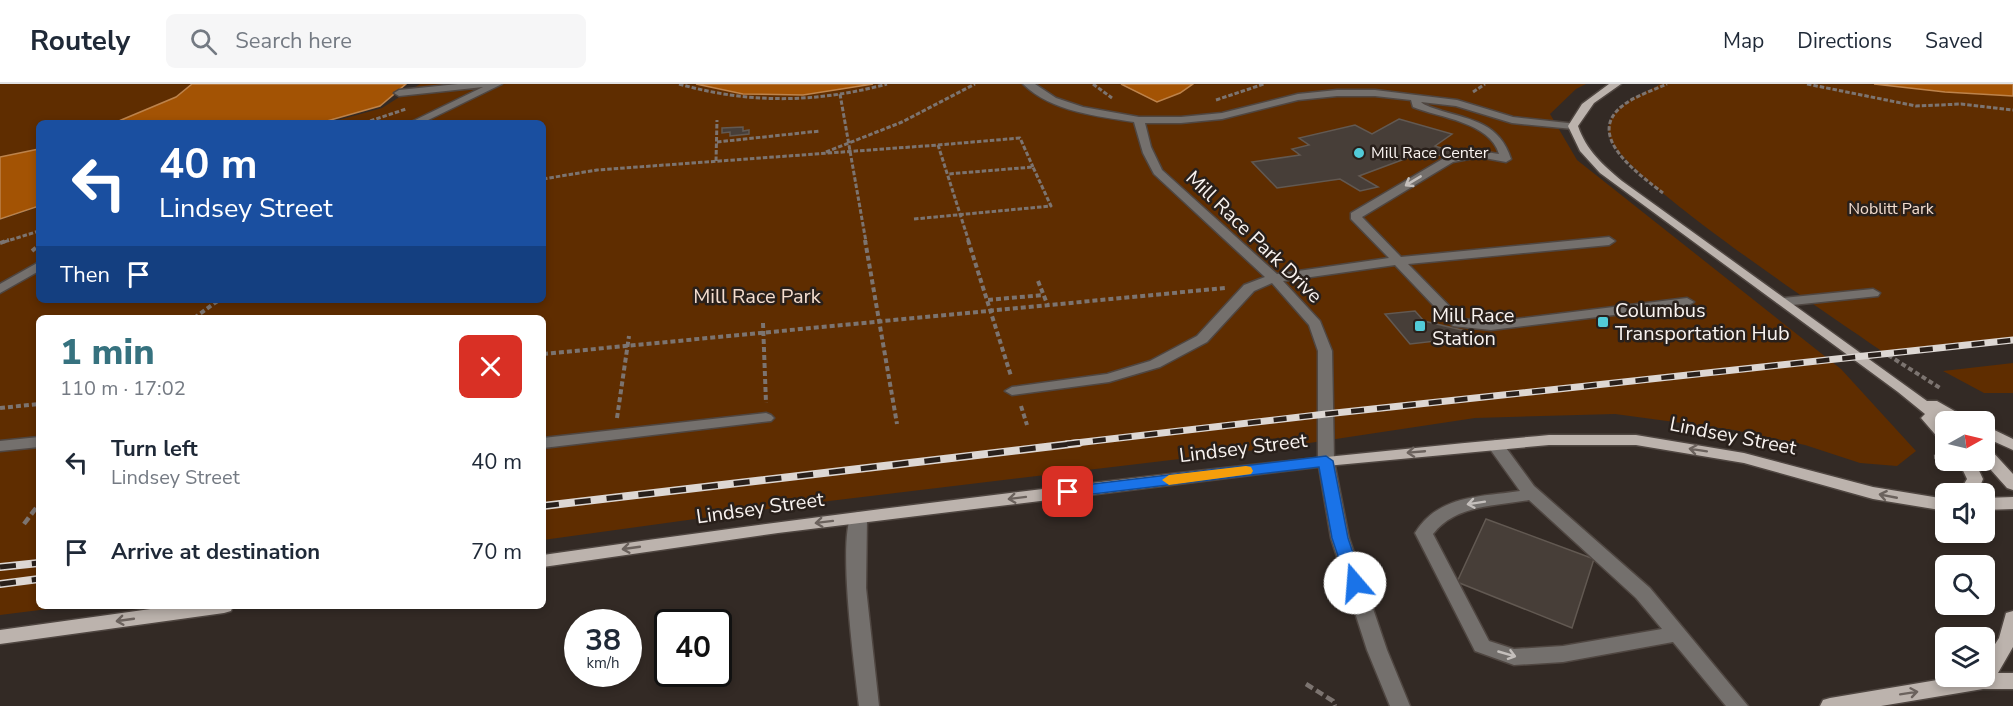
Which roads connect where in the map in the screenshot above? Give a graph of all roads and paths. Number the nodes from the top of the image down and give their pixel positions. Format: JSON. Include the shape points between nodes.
{"nodes":[{"id":1,"x":485,"y":84,"type":"edge"},
{"id":2,"x":497,"y":84,"type":"edge"},
{"id":3,"x":680,"y":84,"type":"edge"},
{"id":4,"x":887,"y":84,"type":"edge"},
{"id":5,"x":975,"y":84,"type":"edge"},
{"id":6,"x":1028,"y":84,"type":"edge"},
{"id":7,"x":1093,"y":84,"type":"edge"},
{"id":8,"x":1264,"y":84,"type":"edge"},
{"id":9,"x":1616,"y":84,"type":"edge"},
{"id":10,"x":1667,"y":84,"type":"edge"},
{"id":11,"x":1807,"y":84,"type":"edge"},
{"id":12,"x":399,"y":93,"type":"dead end"},
{"id":13,"x":840,"y":94,"type":"junction"},
{"id":14,"x":1416,"y":97,"type":"junction"},
{"id":15,"x":1206,"y":103,"type":"dead end"},
{"id":16,"x":1119,"y":104,"type":"dead end"},
{"id":17,"x":2013,"y":110,"type":"edge"},
{"id":18,"x":421,"y":120,"type":"edge"},
{"id":19,"x":717,"y":120,"type":"dead end"},
{"id":20,"x":1139,"y":120,"type":"junction"},
{"id":21,"x":1573,"y":126,"type":"junction"},
{"id":22,"x":820,"y":131,"type":"dead end"},
{"id":23,"x":717,"y":142,"type":"junction"},
{"id":24,"x":848,"y":144,"type":"junction"},
{"id":25,"x":938,"y":145,"type":"junction"},
{"id":26,"x":850,"y":152,"type":"junction"},
{"id":27,"x":819,"y":154,"type":"junction"},
{"id":28,"x":716,"y":161,"type":"junction"},
{"id":29,"x":1033,"y":167,"type":"junction"},
{"id":30,"x":948,"y":174,"type":"junction"},
{"id":31,"x":546,"y":178,"type":"edge"},
{"id":32,"x":1671,"y":199,"type":"dead end"},
{"id":33,"x":960,"y":214,"type":"junction"},
{"id":34,"x":914,"y":219,"type":"dead end"},
{"id":35,"x":36,"y":232,"type":"edge"},
{"id":36,"x":1609,"y":241,"type":"dead end"},
{"id":37,"x":0,"y":243,"type":"edge"},
{"id":38,"x":1398,"y":261,"type":"junction"},
{"id":39,"x":36,"y":268,"type":"edge"},
{"id":40,"x":1274,"y":278,"type":"junction"},
{"id":41,"x":1038,"y":281,"type":"dead end"},
{"id":42,"x":1229,"y":285,"type":"dead end"},
{"id":43,"x":0,"y":289,"type":"edge"},
{"id":44,"x":1873,"y":293,"type":"dead end"},
{"id":45,"x":1043,"y":295,"type":"junction"},
{"id":46,"x":988,"y":300,"type":"junction"},
{"id":47,"x":1687,"y":302,"type":"dead end"},
{"id":48,"x":1783,"y":302,"type":"junction"},
{"id":49,"x":215,"y":303,"type":"edge"},
{"id":50,"x":1048,"y":306,"type":"junction"},
{"id":51,"x":991,"y":311,"type":"junction"},
{"id":52,"x":198,"y":315,"type":"edge"},
{"id":53,"x":878,"y":321,"type":"junction"},
{"id":54,"x":763,"y":323,"type":"dead end"},
{"id":55,"x":763,"y":333,"type":"junction"},
{"id":56,"x":629,"y":336,"type":"dead end"},
{"id":57,"x":628,"y":346,"type":"junction"},
{"id":58,"x":546,"y":354,"type":"edge"},
{"id":59,"x":1886,"y":354,"type":"dead end"},
{"id":60,"x":1903,"y":389,"type":"junction"},
{"id":61,"x":1014,"y":391,"type":"junction"},
{"id":62,"x":1946,"y":392,"type":"dead end"},
{"id":63,"x":36,"y":404,"type":"edge"},
{"id":64,"x":0,"y":408,"type":"edge"},
{"id":65,"x":1946,"y":411,"type":"edge"},
{"id":66,"x":1935,"y":414,"type":"edge"},
{"id":67,"x":766,"y":418,"type":"joint"},
{"id":68,"x":897,"y":424,"type":"dead end"},
{"id":69,"x":1935,"y":424,"type":"edge"},
{"id":70,"x":1028,"y":425,"type":"dead end"},
{"id":71,"x":614,"y":435,"type":"junction"},
{"id":72,"x":1995,"y":436,"type":"edge"},
{"id":73,"x":36,"y":442,"type":"edge"},
{"id":74,"x":546,"y":443,"type":"edge"},
{"id":75,"x":1495,"y":445,"type":"junction"},
{"id":76,"x":2013,"y":445,"type":"edge"},
{"id":77,"x":0,"y":446,"type":"edge"},
{"id":78,"x":1326,"y":461,"type":"junction"},
{"id":79,"x":1995,"y":465,"type":"edge"},
{"id":80,"x":2013,"y":484,"type":"edge"},
{"id":81,"x":1534,"y":494,"type":"junction"},
{"id":82,"x":1935,"y":503,"type":"edge"},
{"id":83,"x":2013,"y":503,"type":"edge"},
{"id":84,"x":1995,"y":504,"type":"edge"},
{"id":85,"x":36,"y":508,"type":"edge"},
{"id":86,"x":858,"y":518,"type":"junction"},
{"id":87,"x":24,"y":524,"type":"dead end"},
{"id":88,"x":546,"y":561,"type":"edge"},
{"id":89,"x":202,"y":609,"type":"edge"},
{"id":90,"x":2013,"y":618,"type":"edge"},
{"id":91,"x":1677,"y":634,"type":"junction"},
{"id":92,"x":0,"y":636,"type":"edge"},
{"id":93,"x":1995,"y":661,"type":"edge"},
{"id":94,"x":1995,"y":681,"type":"edge"},
{"id":95,"x":2013,"y":681,"type":"edge"},
{"id":96,"x":1306,"y":684,"type":"dead end"},
{"id":97,"x":1946,"y":687,"type":"edge"},
{"id":98,"x":869,"y":706,"type":"edge"},
{"id":99,"x":1335,"y":706,"type":"edge"},
{"id":100,"x":1400,"y":706,"type":"edge"},
{"id":101,"x":1737,"y":706,"type":"edge"},
{"id":102,"x":1830,"y":706,"type":"edge"}],
"edges":[{"from":1,"to":12,"type":"street"},
{"from":2,"to":18,"type":"street"},
{"from":3,"to":13,"type":"path","via":[[740,97],[785,99]]},
{"from":4,"to":13,"type":"path"},
{"from":5,"to":24,"type":"path","via":[[941,105]]},
{"from":6,"to":20,"type":"street","via":[[1053,100],[1081,110]]},
{"from":7,"to":16,"type":"path"},
{"from":8,"to":15,"type":"path"},
{"from":9,"to":21,"type":"main road","via":[[1580,111]]},
{"from":10,"to":32,"type":"path","via":[[1620,107],[1611,119],[1609,135],[1618,153]]},
{"from":11,"to":17,"type":"path","via":[[1916,106],[1961,104]]},
{"from":13,"to":24,"type":"path"},
{"from":14,"to":20,"type":"street","via":[[1336,93],[1298,97],[1222,116]]},
{"from":14,"to":21,"type":"street","via":[[1457,103],[1512,120]]},
{"from":14,"to":38,"type":"street","one_way":true,"via":[[1416,105],[1487,132],[1501,143],[1506,159],[1479,154],[1450,159],[1355,216]]},
{"from":19,"to":23,"type":"path"},
{"from":20,"to":40,"type":"street","name":"Mill Race Park Drive","via":[[1150,160],[1158,172]]},
{"from":21,"to":48,"type":"main road","via":[[1581,146],[1602,169]]},
{"from":22,"to":23,"type":"path"},
{"from":23,"to":28,"type":"path"},
{"from":24,"to":26,"type":"path"},
{"from":24,"to":27,"type":"path"},
{"from":25,"to":26,"type":"path"},
{"from":25,"to":29,"type":"path","via":[[1020,138]]},
{"from":25,"to":30,"type":"path"},
{"from":26,"to":27,"type":"path"},
{"from":26,"to":53,"type":"path"},
{"from":27,"to":28,"type":"path"},
{"from":28,"to":31,"type":"path","via":[[597,170]]},
{"from":29,"to":30,"type":"path"},
{"from":29,"to":33,"type":"path","via":[[1051,206]]},
{"from":30,"to":33,"type":"path"},
{"from":33,"to":34,"type":"path"},
{"from":33,"to":46,"type":"path"},
{"from":35,"to":37,"type":"path"},
{"from":36,"to":38,"type":"street"},
{"from":38,"to":40,"type":"street"},
{"from":38,"to":47,"type":"street","via":[[1458,323],[1491,326]]},
{"from":39,"to":43,"type":"street"},
{"from":40,"to":61,"type":"street","via":[[1250,288],[1203,339],[1155,364],[1109,378]]},
{"from":40,"to":78,"type":"street","name":"Mill Race Park Drive","via":[[1315,324],[1325,351]]},
{"from":41,"to":45,"type":"path"},
{"from":42,"to":50,"type":"path","via":[[1225,289]]},
{"from":44,"to":48,"type":"street"},
{"from":45,"to":46,"type":"path"},
{"from":45,"to":50,"type":"path"},
{"from":46,"to":51,"type":"path"},
{"from":48,"to":60,"type":"main road"},
{"from":49,"to":52,"type":"path"},
{"from":50,"to":51,"type":"path"},
{"from":51,"to":53,"type":"path"},
{"from":51,"to":61,"type":"path"},
{"from":53,"to":55,"type":"path"},
{"from":53,"to":68,"type":"path"},
{"from":54,"to":55,"type":"path"},
{"from":55,"to":57,"type":"path"},
{"from":55,"to":67,"type":"path"},
{"from":56,"to":57,"type":"path"},
{"from":57,"to":58,"type":"path"},
{"from":57,"to":71,"type":"path"},
{"from":59,"to":62,"type":"path"},
{"from":60,"to":65,"type":"main road"},
{"from":60,"to":66,"type":"main road"},
{"from":60,"to":69,"type":"main road"},
{"from":61,"to":70,"type":"path"},
{"from":63,"to":64,"type":"path"},
{"from":67,"to":71,"type":"street"},
{"from":71,"to":74,"type":"street"},
{"from":72,"to":76,"type":"main road"},
{"from":73,"to":77,"type":"street"},
{"from":75,"to":78,"type":"main road","name":"Lindsey Street","one_way":true},
{"from":75,"to":81,"type":"street"},
{"from":82,"to":75,"type":"main road","name":"Lindsey Street","one_way":true,"via":[[1874,493],[1744,458],[1636,441],[1549,440]]},
{"from":78,"to":86,"type":"main road","name":"Lindsey Street","one_way":true},
{"from":78,"to":100,"type":"street","name":"Mill Race Park Drive","via":[[1340,538]]},
{"from":79,"to":80,"type":"main road"},
{"from":81,"to":91,"type":"street","via":[[1643,593]]},
{"from":81,"to":91,"type":"street","one_way":true,"via":[[1463,506],[1437,516],[1424,533],[1482,646],[1514,657],[1563,654]]},
{"from":83,"to":84,"type":"main road"},
{"from":85,"to":87,"type":"path"},
{"from":86,"to":88,"type":"main road","name":"Lindsey Street","one_way":true},
{"from":86,"to":98,"type":"street","via":[[858,604]]},
{"from":89,"to":92,"type":"main road","one_way":true},
{"from":90,"to":93,"type":"main road","via":[[2008,639]]},
{"from":91,"to":101,"type":"street"},
{"from":94,"to":95,"type":"main road"},
{"from":96,"to":99,"type":"path"},
{"from":102,"to":97,"type":"main road","one_way":true}]}
